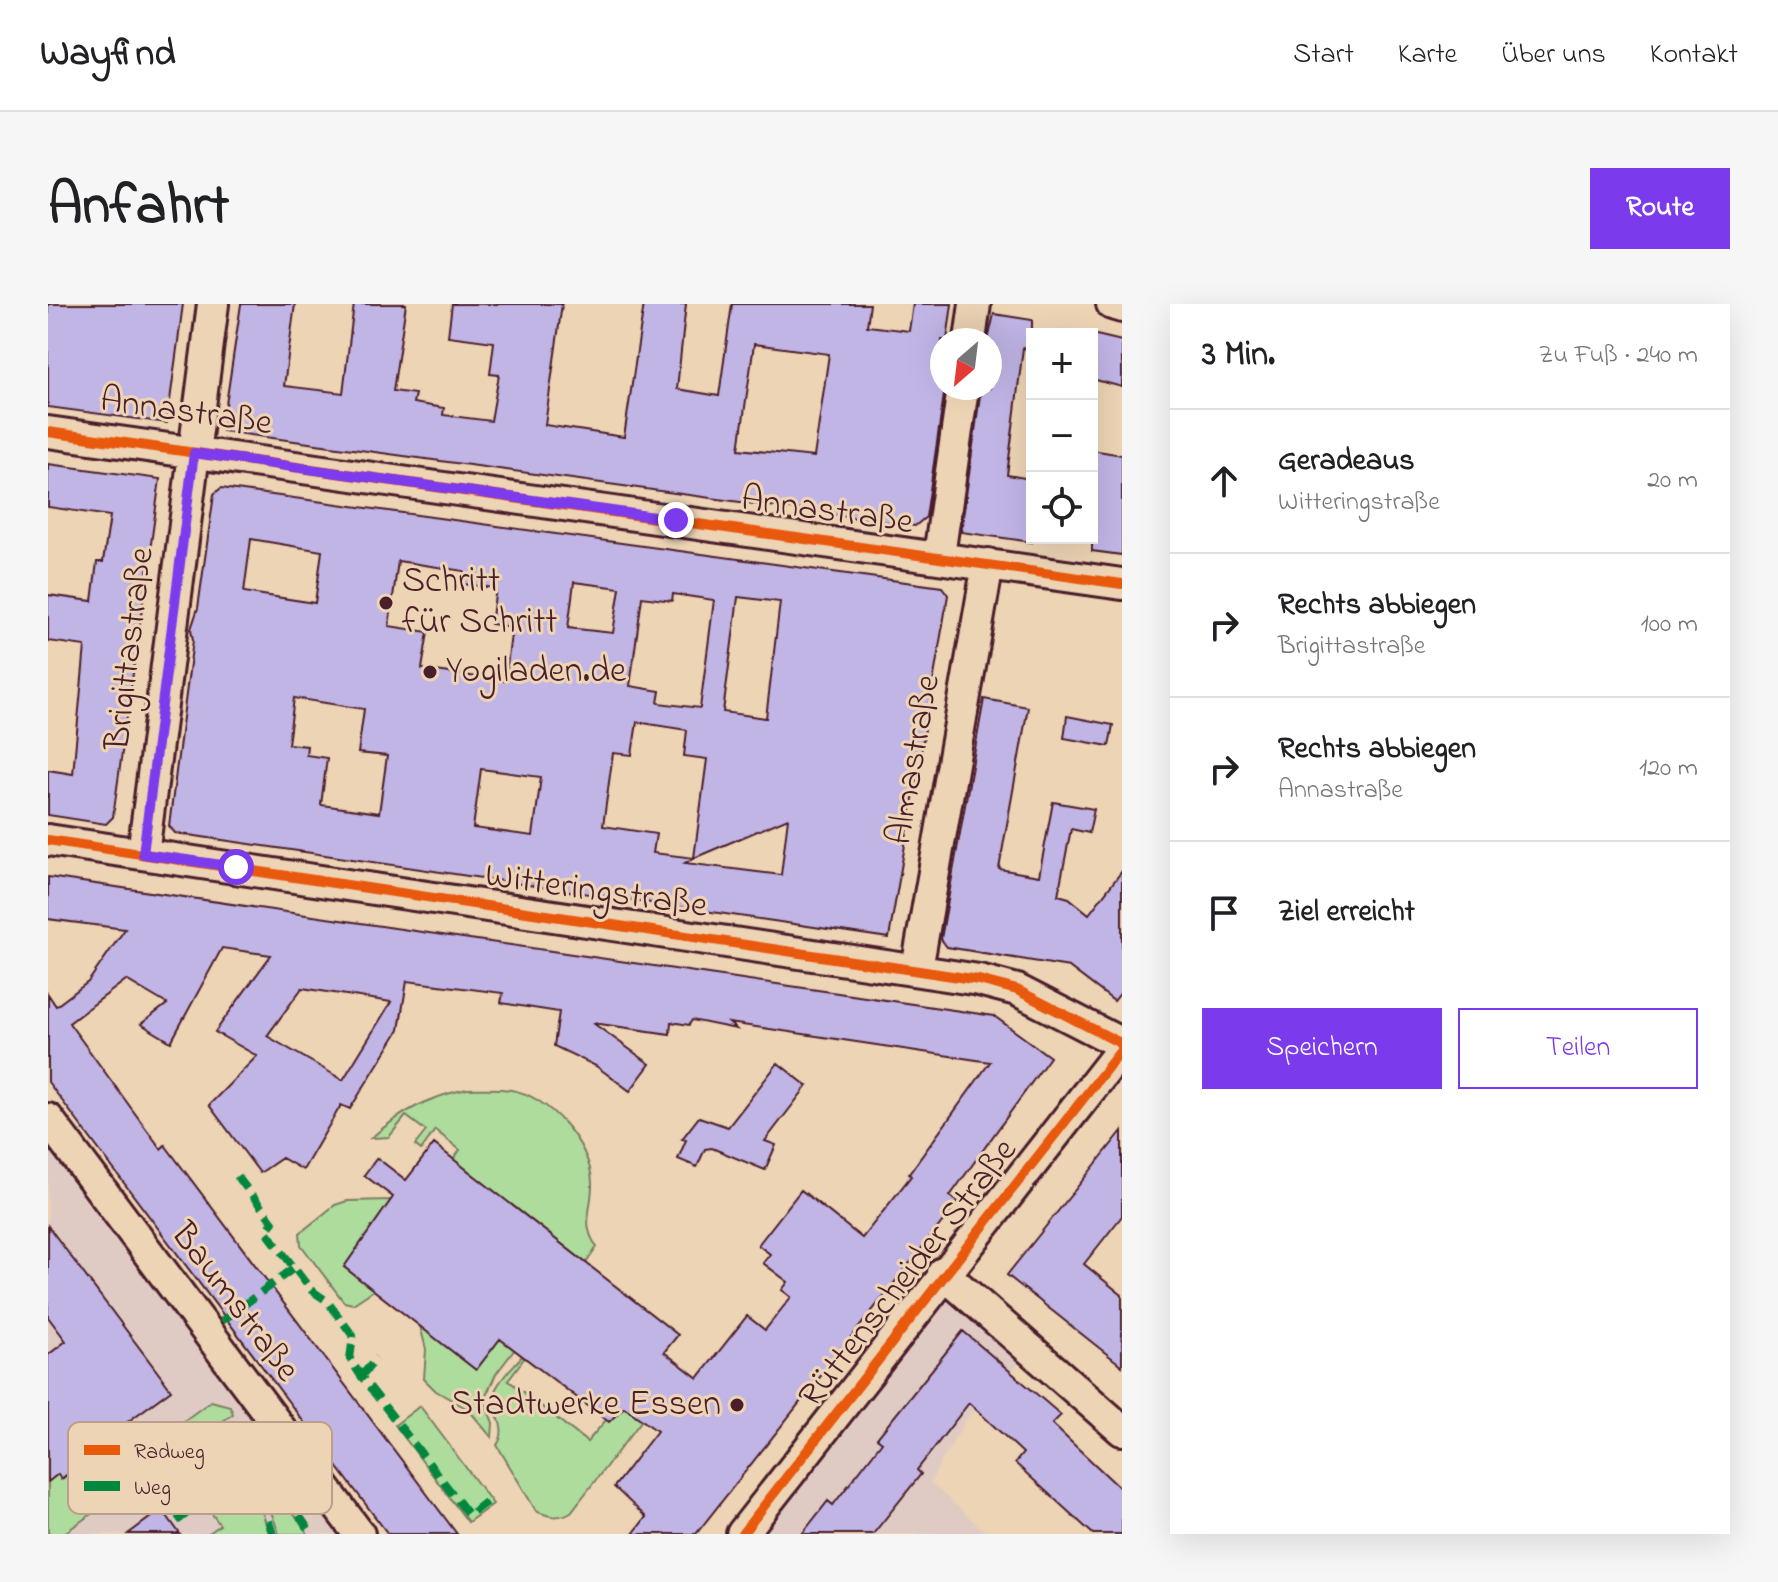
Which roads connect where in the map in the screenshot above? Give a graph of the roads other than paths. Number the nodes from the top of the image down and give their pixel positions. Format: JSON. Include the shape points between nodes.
{"nodes":[{"id":1,"x":213,"y":304,"type":"edge"},
{"id":2,"x":975,"y":304,"type":"edge"},
{"id":3,"x":1112,"y":304,"type":"edge"},
{"id":4,"x":1122,"y":307,"type":"edge"},
{"id":5,"x":972,"y":328,"type":"edge"},
{"id":6,"x":961,"y":400,"type":"edge"},
{"id":7,"x":48,"y":432,"type":"edge"},
{"id":8,"x":194,"y":453,"type":"junction"},
{"id":9,"x":939,"y":556,"type":"junction"},
{"id":10,"x":988,"y":564,"type":"junction"},
{"id":11,"x":1122,"y":584,"type":"edge"},
{"id":12,"x":48,"y":840,"type":"edge"},
{"id":13,"x":143,"y":854,"type":"junction"},
{"id":14,"x":917,"y":969,"type":"junction"},
{"id":15,"x":1122,"y":1047,"type":"edge"},
{"id":16,"x":48,"y":1119,"type":"edge"},
{"id":17,"x":943,"y":1273,"type":"junction"},
{"id":18,"x":275,"y":1422,"type":"edge"},
{"id":19,"x":1122,"y":1430,"type":"edge"},
{"id":20,"x":332,"y":1498,"type":"edge"},
{"id":21,"x":359,"y":1534,"type":"edge"},
{"id":22,"x":742,"y":1534,"type":"edge"}],
"edges":[{"from":1,"to":8,"type":"street","name":"Brigittastraße"},
{"from":2,"to":5,"type":"street"},
{"from":3,"to":4,"type":"street"},
{"from":6,"to":9,"type":"street"},
{"from":7,"to":8,"type":"street","name":"Annastraße"},
{"from":8,"to":9,"type":"street","name":"Annastraße"},
{"from":8,"to":13,"type":"street","name":"Brigittastraße"},
{"from":9,"to":10,"type":"street","name":"Annastraße"},
{"from":10,"to":11,"type":"street","name":"Annastraße"},
{"from":10,"to":14,"type":"street","name":"Almastraße"},
{"from":12,"to":13,"type":"street","name":"Witteringstraße"},
{"from":13,"to":14,"type":"street","name":"Witteringstraße"},
{"from":14,"to":15,"type":"street","name":"Witteringstraße","via":[[1017,990]]},
{"from":15,"to":17,"type":"street","name":"Rüttenscheider Straße"},
{"from":16,"to":18,"type":"street","name":"Baumstraße"},
{"from":17,"to":19,"type":"street"},
{"from":17,"to":22,"type":"street","name":"Rüttenscheider Straße"},
{"from":20,"to":21,"type":"street","name":"Baumstraße"}]}
